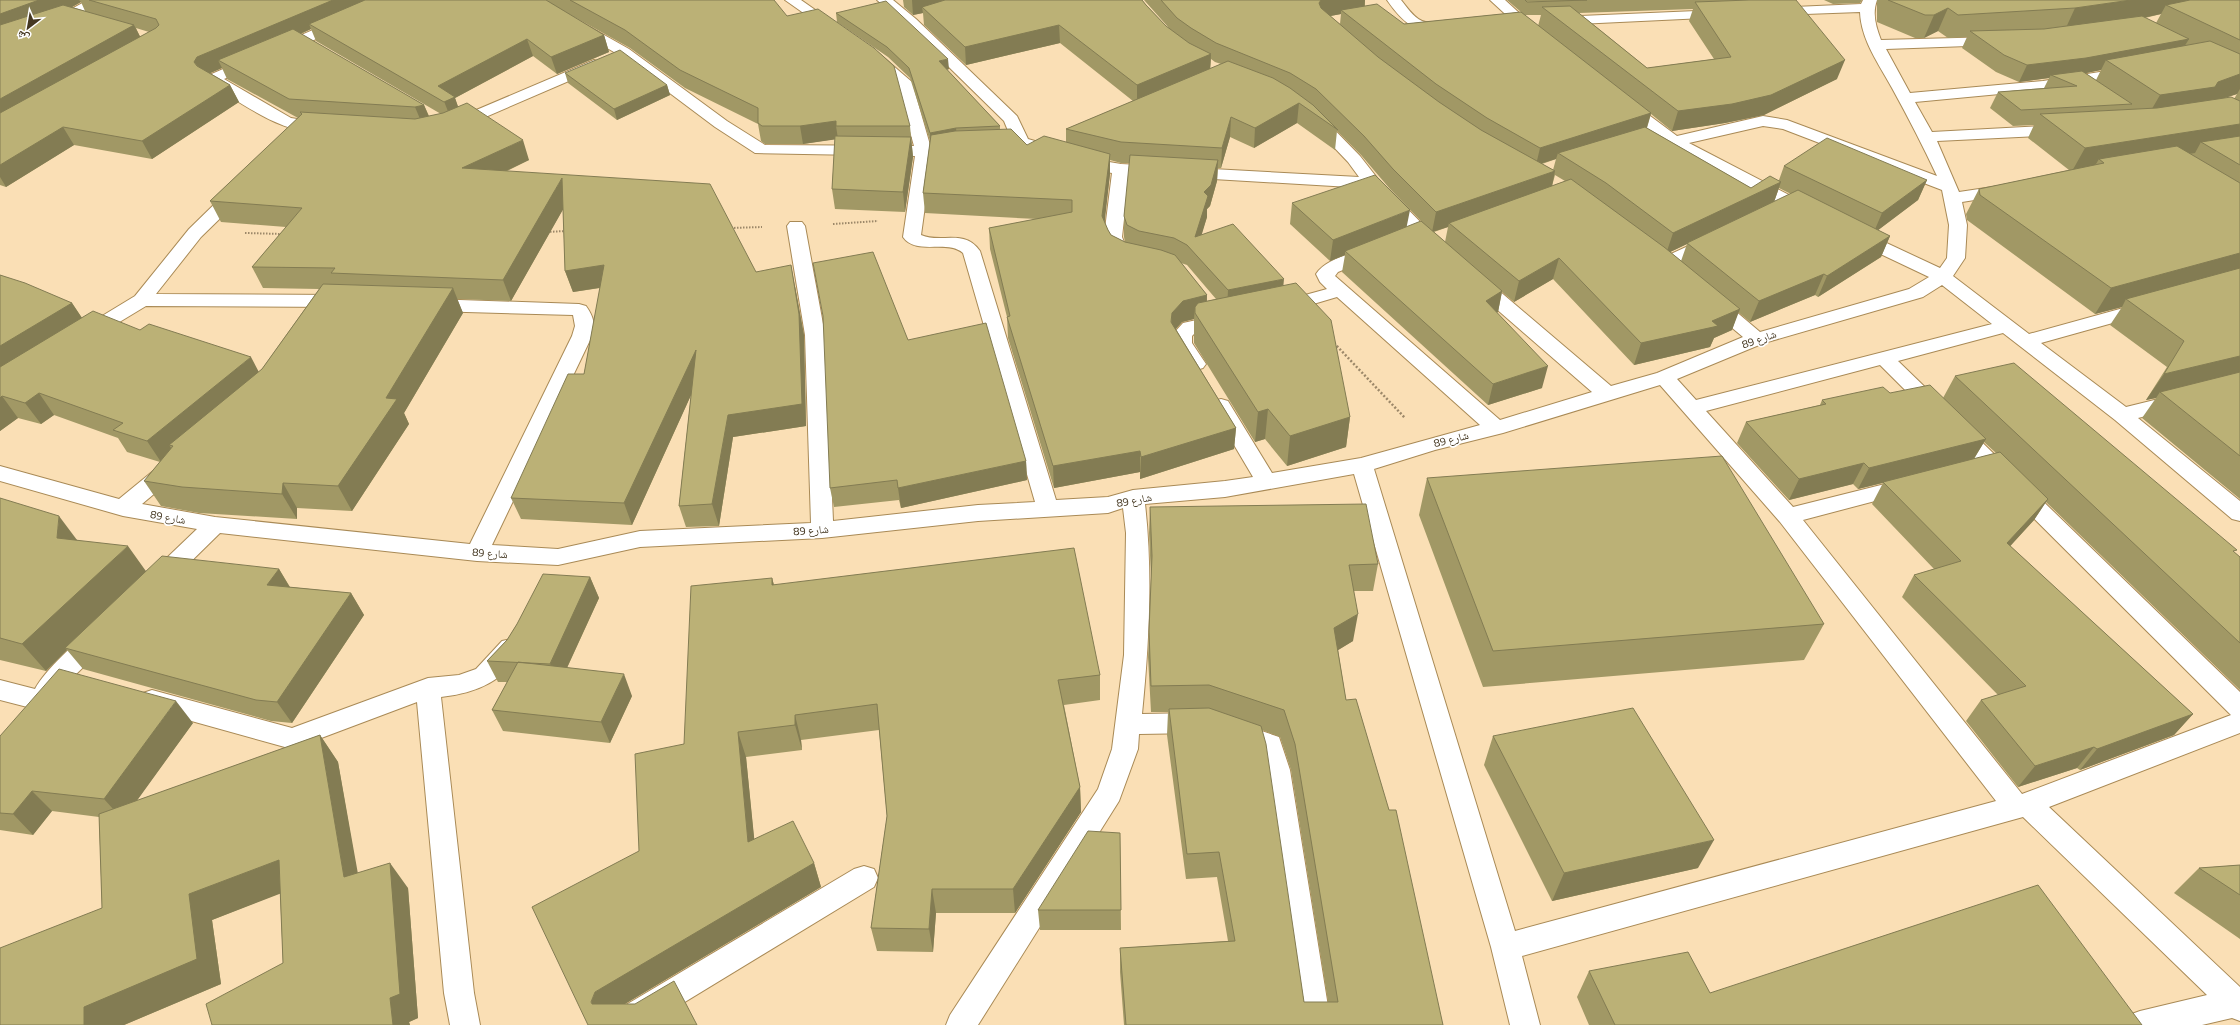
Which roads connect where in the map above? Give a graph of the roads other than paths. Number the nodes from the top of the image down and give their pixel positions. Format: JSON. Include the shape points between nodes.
{"nodes":[{"id":1,"x":99,"y":0,"type":"edge"},
{"id":2,"x":394,"y":0,"type":"edge"},
{"id":3,"x":532,"y":0,"type":"edge"},
{"id":4,"x":792,"y":0,"type":"edge"},
{"id":5,"x":884,"y":0,"type":"edge"},
{"id":6,"x":1497,"y":0,"type":"edge"},
{"id":7,"x":1869,"y":4,"type":"edge"},
{"id":8,"x":1398,"y":5,"type":"edge"},
{"id":9,"x":1765,"y":12,"type":"edge"},
{"id":10,"x":1387,"y":13,"type":"edge"},
{"id":11,"x":1733,"y":13,"type":"edge"},
{"id":12,"x":71,"y":15,"type":"junction"},
{"id":13,"x":93,"y":21,"type":"edge"},
{"id":14,"x":1501,"y":22,"type":"edge"},
{"id":15,"x":1521,"y":22,"type":"junction"},
{"id":16,"x":1458,"y":25,"type":"edge"},
{"id":17,"x":844,"y":35,"type":"edge"},
{"id":18,"x":301,"y":40,"type":"junction"},
{"id":19,"x":0,"y":41,"type":"edge"},
{"id":20,"x":1545,"y":41,"type":"edge"},
{"id":21,"x":2008,"y":41,"type":"edge"},
{"id":22,"x":1876,"y":45,"type":"junction"},
{"id":23,"x":314,"y":48,"type":"edge"},
{"id":24,"x":863,"y":48,"type":"edge"},
{"id":25,"x":624,"y":52,"type":"junction"},
{"id":26,"x":2143,"y":70,"type":"edge"},
{"id":27,"x":2077,"y":81,"type":"junction"},
{"id":28,"x":1612,"y":95,"type":"edge"},
{"id":29,"x":2097,"y":95,"type":"edge"},
{"id":30,"x":1906,"y":98,"type":"junction"},
{"id":31,"x":1301,"y":108,"type":"edge"},
{"id":32,"x":304,"y":125,"type":"junction"},
{"id":33,"x":441,"y":126,"type":"edge"},
{"id":34,"x":336,"y":129,"type":"edge"},
{"id":35,"x":2074,"y":129,"type":"edge"},
{"id":36,"x":1927,"y":137,"type":"junction"},
{"id":37,"x":1660,"y":138,"type":"junction"},
{"id":38,"x":1069,"y":140,"type":"edge"},
{"id":39,"x":288,"y":141,"type":"edge"},
{"id":40,"x":1021,"y":142,"type":"junction"},
{"id":41,"x":1048,"y":149,"type":"junction"},
{"id":42,"x":924,"y":151,"type":"junction"},
{"id":43,"x":1121,"y":169,"type":"junction"},
{"id":44,"x":250,"y":179,"type":"edge"},
{"id":45,"x":1372,"y":184,"type":"junction"},
{"id":46,"x":2022,"y":187,"type":"edge"},
{"id":47,"x":1951,"y":192,"type":"junction"},
{"id":48,"x":1789,"y":203,"type":"junction"},
{"id":49,"x":1768,"y":213,"type":"edge"},
{"id":50,"x":1824,"y":220,"type":"edge"},
{"id":51,"x":796,"y":226,"type":"road end"},
{"id":52,"x":1845,"y":230,"type":"edge"},
{"id":53,"x":1728,"y":233,"type":"edge"},
{"id":54,"x":1418,"y":238,"type":"junction"},
{"id":55,"x":1447,"y":256,"type":"edge"},
{"id":56,"x":1145,"y":259,"type":"edge"},
{"id":57,"x":1666,"y":263,"type":"edge"},
{"id":58,"x":1464,"y":272,"type":"edge"},
{"id":59,"x":1943,"y":277,"type":"junction"},
{"id":60,"x":1339,"y":291,"type":"junction"},
{"id":61,"x":1702,"y":293,"type":"edge"},
{"id":62,"x":142,"y":300,"type":"junction"},
{"id":63,"x":329,"y":301,"type":"junction"},
{"id":64,"x":357,"y":302,"type":"edge"},
{"id":65,"x":2163,"y":302,"type":"edge"},
{"id":66,"x":417,"y":304,"type":"edge"},
{"id":67,"x":1266,"y":310,"type":"edge"},
{"id":68,"x":1244,"y":315,"type":"edge"},
{"id":69,"x":316,"y":319,"type":"edge"},
{"id":70,"x":2006,"y":326,"type":"junction"},
{"id":71,"x":1757,"y":339,"type":"junction"},
{"id":72,"x":74,"y":341,"type":"edge"},
{"id":73,"x":2025,"y":341,"type":"junction"},
{"id":74,"x":1884,"y":358,"type":"junction"},
{"id":75,"x":1664,"y":378,"type":"junction"},
{"id":76,"x":1607,"y":394,"type":"junction"},
{"id":77,"x":2196,"y":397,"type":"edge"},
{"id":78,"x":1692,"y":408,"type":"junction"},
{"id":79,"x":2122,"y":415,"type":"junction"},
{"id":80,"x":1496,"y":428,"type":"junction"},
{"id":81,"x":183,"y":458,"type":"edge"},
{"id":82,"x":1992,"y":464,"type":"junction"},
{"id":83,"x":1362,"y":465,"type":"junction"},
{"id":84,"x":1970,"y":470,"type":"edge"},
{"id":85,"x":0,"y":473,"type":"edge"},
{"id":86,"x":1267,"y":482,"type":"junction"},
{"id":87,"x":1924,"y":482,"type":"edge"},
{"id":88,"x":1134,"y":498,"type":"junction"},
{"id":89,"x":123,"y":508,"type":"junction"},
{"id":90,"x":1048,"y":508,"type":"junction"},
{"id":91,"x":2240,"y":513,"type":"edge"},
{"id":92,"x":1788,"y":516,"type":"junction"},
{"id":93,"x":215,"y":525,"type":"junction"},
{"id":94,"x":822,"y":530,"type":"junction"},
{"id":95,"x":477,"y":553,"type":"junction"},
{"id":96,"x":146,"y":592,"type":"edge"},
{"id":97,"x":112,"y":625,"type":"edge"},
{"id":98,"x":520,"y":632,"type":"edge"},
{"id":99,"x":428,"y":688,"type":"junction"},
{"id":100,"x":0,"y":690,"type":"edge"},
{"id":101,"x":127,"y":693,"type":"edge"},
{"id":102,"x":2240,"y":708,"type":"edge"},
{"id":103,"x":2240,"y":722,"type":"edge"},
{"id":104,"x":1130,"y":724,"type":"junction"},
{"id":105,"x":2022,"y":805,"type":"junction"},
{"id":106,"x":864,"y":878,"type":"dead end"},
{"id":107,"x":1505,"y":947,"type":"junction"},
{"id":108,"x":2238,"y":1005,"type":"edge"},
{"id":109,"x":465,"y":1025,"type":"edge"},
{"id":110,"x":620,"y":1025,"type":"edge"},
{"id":111,"x":961,"y":1025,"type":"edge"},
{"id":112,"x":1316,"y":1025,"type":"edge"},
{"id":113,"x":1525,"y":1025,"type":"edge"},
{"id":114,"x":2140,"y":1025,"type":"edge"}],
"edges":[{"from":1,"to":12,"type":"street"},
{"from":2,"to":18,"type":"street"},
{"from":3,"to":25,"type":"street"},
{"from":4,"to":17,"type":"street"},
{"from":5,"to":40,"type":"street","via":[[918,20],[1011,119]]},
{"from":6,"to":15,"type":"street"},
{"from":7,"to":9,"type":"street"},
{"from":7,"to":22,"type":"street","name":"شارع 89","via":[[1868,26]]},
{"from":8,"to":10,"type":"street"},
{"from":8,"to":16,"type":"street","via":[[1420,27]]},
{"from":11,"to":15,"type":"street"},
{"from":12,"to":13,"type":"street"},
{"from":12,"to":19,"type":"street"},
{"from":14,"to":15,"type":"street"},
{"from":15,"to":20,"type":"street"},
{"from":18,"to":23,"type":"street"},
{"from":18,"to":32,"type":"street","via":[[212,79],[285,121]]},
{"from":21,"to":22,"type":"street"},
{"from":22,"to":30,"type":"street","name":"شارع 89"},
{"from":24,"to":42,"type":"street","via":[[904,82]]},
{"from":25,"to":33,"type":"street"},
{"from":25,"to":42,"type":"street","via":[[721,124],[761,150]]},
{"from":26,"to":27,"type":"street"},
{"from":27,"to":29,"type":"street"},
{"from":27,"to":30,"type":"street","via":[[1970,94]]},
{"from":28,"to":37,"type":"street"},
{"from":30,"to":36,"type":"street","name":"شارع 89"},
{"from":31,"to":45,"type":"street","via":[[1354,159]]},
{"from":32,"to":34,"type":"street"},
{"from":32,"to":39,"type":"street"},
{"from":35,"to":36,"type":"street"},
{"from":36,"to":47,"type":"street","name":"شارع 89"},
{"from":37,"to":47,"type":"street","via":[[1773,122],[1787,125]]},
{"from":37,"to":48,"type":"street"},
{"from":38,"to":41,"type":"street"},
{"from":40,"to":41,"type":"street"},
{"from":40,"to":42,"type":"street","via":[[957,145]]},
{"from":41,"to":43,"type":"street","via":[[1101,166]]},
{"from":42,"to":90,"type":"street","via":[[912,235],[915,239],[959,243],[966,245],[971,251]]},
{"from":43,"to":45,"type":"street"},
{"from":43,"to":56,"type":"street","via":[[1113,237],[1118,250]]},
{"from":44,"to":62,"type":"street","via":[[195,233]]},
{"from":45,"to":54,"type":"street"},
{"from":46,"to":47,"type":"street"},
{"from":47,"to":59,"type":"street","name":"شارع 89","via":[[1958,225],[1956,258]]},
{"from":48,"to":49,"type":"street"},
{"from":48,"to":50,"type":"street"},
{"from":51,"to":94,"type":"street","via":[[814,335]]},
{"from":52,"to":59,"type":"street"},
{"from":53,"to":57,"type":"street"},
{"from":54,"to":55,"type":"street"},
{"from":54,"to":60,"type":"street","via":[[1328,270],[1326,278]]},
{"from":58,"to":76,"type":"street"},
{"from":59,"to":70,"type":"street"},
{"from":59,"to":71,"type":"street","name":"شارع 89","via":[[1908,296]]},
{"from":60,"to":67,"type":"street"},
{"from":60,"to":80,"type":"street"},
{"from":61,"to":71,"type":"street"},
{"from":62,"to":63,"type":"street"},
{"from":62,"to":72,"type":"street"},
{"from":63,"to":64,"type":"street"},
{"from":63,"to":69,"type":"street"},
{"from":65,"to":73,"type":"street"},
{"from":66,"to":95,"type":"street","via":[[579,310],[585,319],[582,336]]},
{"from":68,"to":86,"type":"street","via":[[1216,314],[1190,327],[1182,335],[1182,343]]},
{"from":70,"to":73,"type":"street"},
{"from":70,"to":74,"type":"street"},
{"from":71,"to":75,"type":"street","name":"شارع 89"},
{"from":73,"to":79,"type":"street"},
{"from":74,"to":78,"type":"street"},
{"from":74,"to":82,"type":"street"},
{"from":75,"to":76,"type":"street","name":"شارع 89"},
{"from":75,"to":78,"type":"street"},
{"from":76,"to":80,"type":"street","name":"شارع 89"},
{"from":77,"to":79,"type":"street"},
{"from":78,"to":92,"type":"street"},
{"from":79,"to":91,"type":"street"},
{"from":80,"to":83,"type":"street","name":"شارع 89"},
{"from":81,"to":89,"type":"street"},
{"from":82,"to":84,"type":"street"},
{"from":82,"to":102,"type":"street"},
{"from":83,"to":86,"type":"street","name":"شارع 89"},
{"from":83,"to":107,"type":"street"},
{"from":85,"to":89,"type":"street","name":"شارع 89"},
{"from":86,"to":88,"type":"street","name":"شارع 89"},
{"from":87,"to":92,"type":"street"},
{"from":88,"to":90,"type":"street","name":"شارع 89","via":[[1108,505]]},
{"from":88,"to":104,"type":"street","via":[[1138,533],[1136,655]]},
{"from":89,"to":93,"type":"street","name":"شارع 89"},
{"from":90,"to":94,"type":"street","name":"شارع 89"},
{"from":92,"to":105,"type":"street"},
{"from":93,"to":95,"type":"street","name":"شارع 89"},
{"from":93,"to":96,"type":"street"},
{"from":94,"to":95,"type":"street","name":"شارع 89","via":[[640,539],[553,567]]},
{"from":97,"to":100,"type":"street","via":[[71,678],[32,709]]},
{"from":98,"to":99,"type":"street","via":[[509,652],[485,676],[460,685]]},
{"from":99,"to":101,"type":"street","via":[[292,739]]},
{"from":99,"to":109,"type":"street","via":[[459,993]]},
{"from":103,"to":105,"type":"street"},
{"from":104,"to":111,"type":"street","via":[[1125,749],[1110,793]]},
{"from":104,"to":112,"type":"street","via":[[1207,723],[1270,744],[1277,770]]},
{"from":105,"to":107,"type":"street"},
{"from":105,"to":108,"type":"street"},
{"from":106,"to":110,"type":"street"},
{"from":107,"to":113,"type":"street"},
{"from":108,"to":114,"type":"street"}]}
